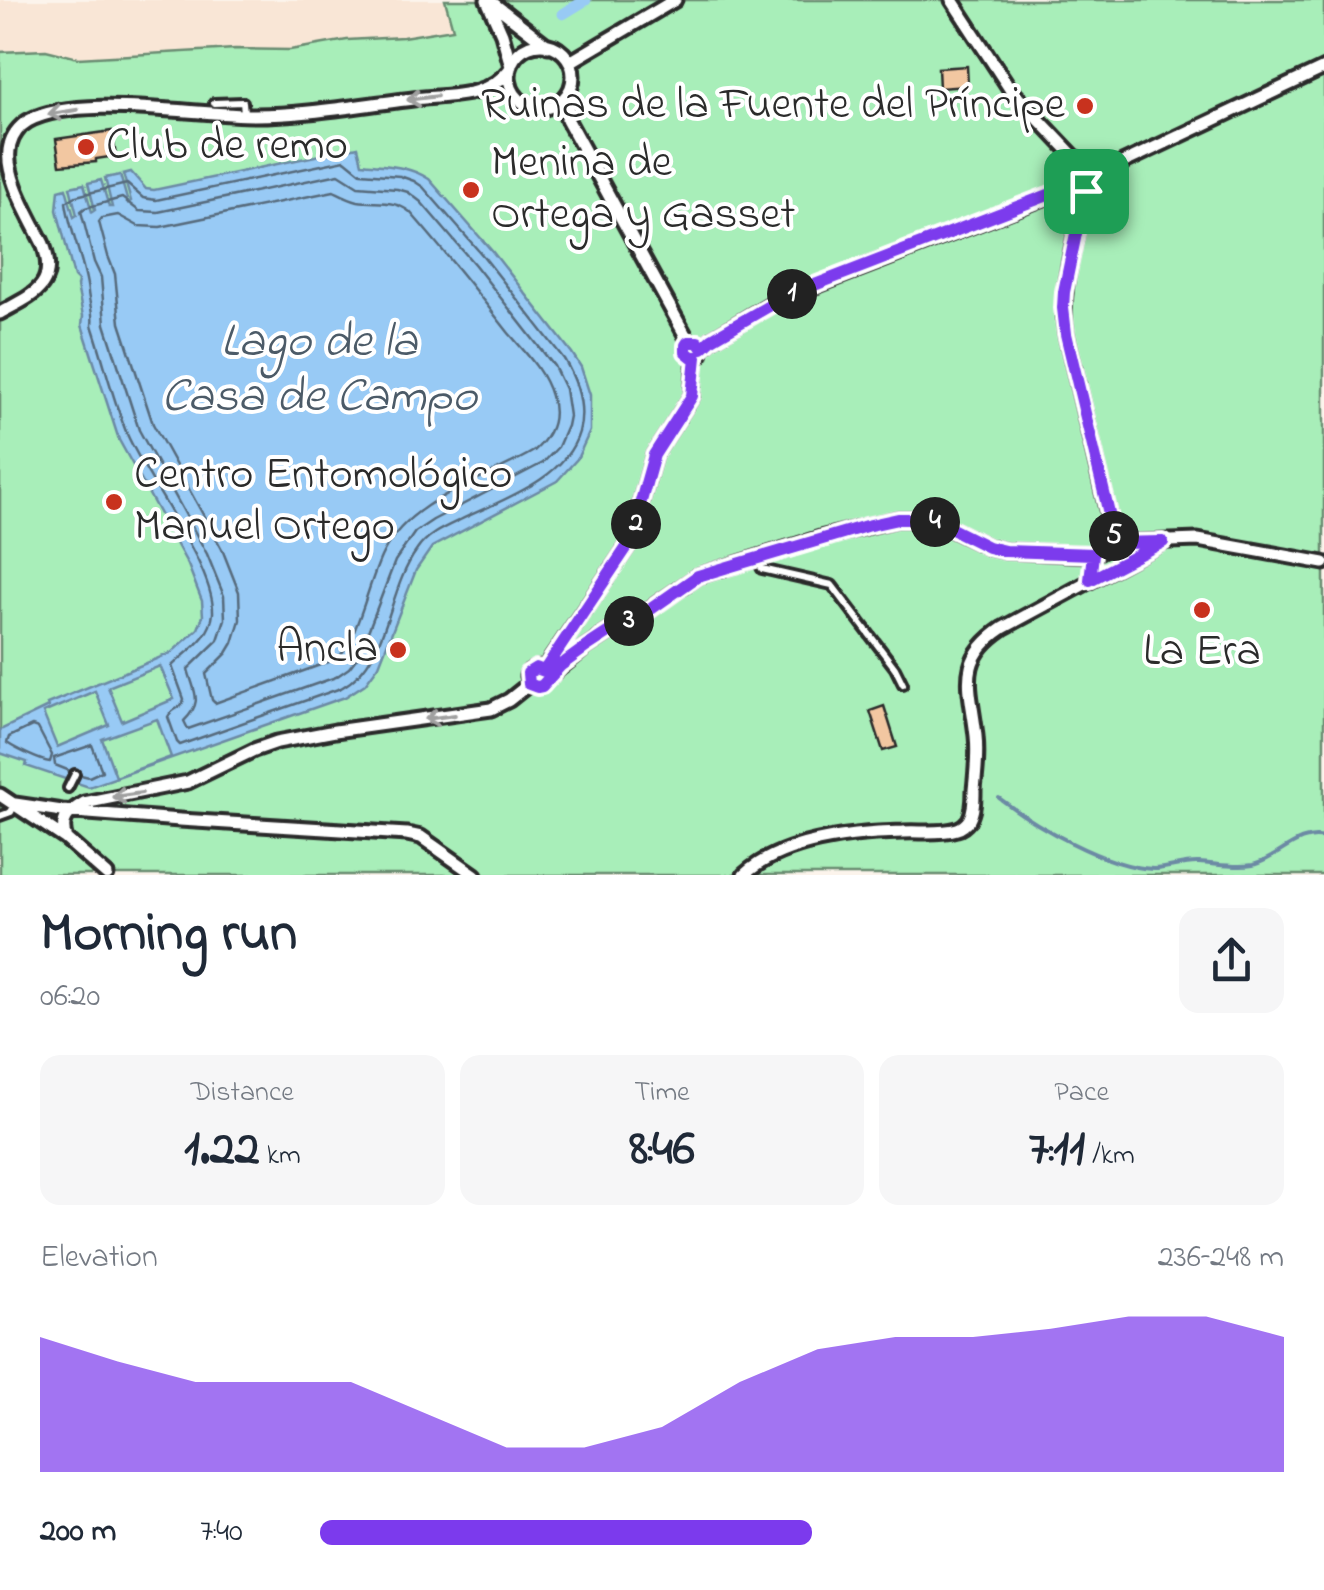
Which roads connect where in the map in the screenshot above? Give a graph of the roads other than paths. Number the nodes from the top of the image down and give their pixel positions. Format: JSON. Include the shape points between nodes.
{"nodes":[{"id":1,"x":488,"y":0,"type":"edge"},
{"id":2,"x":676,"y":0,"type":"edge"},
{"id":3,"x":952,"y":0,"type":"edge"},
{"id":4,"x":548,"y":46,"type":"junction"},
{"id":5,"x":570,"y":62,"type":"junction"},
{"id":6,"x":511,"y":67,"type":"junction"},
{"id":7,"x":1324,"y":68,"type":"edge"},
{"id":8,"x":569,"y":92,"type":"junction"},
{"id":9,"x":214,"y":103,"type":"dead end"},
{"id":10,"x":540,"y":108,"type":"junction"},
{"id":11,"x":244,"y":114,"type":"junction"},
{"id":12,"x":568,"y":119,"type":"junction"},
{"id":13,"x":1087,"y":180,"type":"junction"},
{"id":14,"x":0,"y":313,"type":"edge"},
{"id":15,"x":699,"y":353,"type":"junction"},
{"id":16,"x":1163,"y":542,"type":"junction"},
{"id":17,"x":1116,"y":543,"type":"junction"},
{"id":18,"x":1093,"y":554,"type":"junction"},
{"id":19,"x":756,"y":558,"type":"junction"},
{"id":20,"x":1324,"y":563,"type":"edge"},
{"id":21,"x":1090,"y":580,"type":"junction"},
{"id":22,"x":545,"y":675,"type":"junction"},
{"id":23,"x":903,"y":684,"type":"dead end"},
{"id":24,"x":75,"y":774,"type":"dead end"},
{"id":25,"x":68,"y":788,"type":"dead end"},
{"id":26,"x":0,"y":796,"type":"edge"},
{"id":27,"x":15,"y":804,"type":"junction"},
{"id":28,"x":69,"y":811,"type":"junction"},
{"id":29,"x":0,"y":816,"type":"edge"},
{"id":30,"x":66,"y":839,"type":"junction"},
{"id":31,"x":107,"y":875,"type":"edge"},
{"id":32,"x":475,"y":875,"type":"edge"},
{"id":33,"x":744,"y":875,"type":"edge"}],
"edges":[{"from":1,"to":4,"type":"street"},
{"from":1,"to":6,"type":"street"},
{"from":2,"to":5,"type":"street"},
{"from":3,"to":13,"type":"street","via":[[1010,89],[1085,168]]},
{"from":4,"to":5,"type":"street"},
{"from":4,"to":6,"type":"street","via":[[528,48]]},
{"from":5,"to":8,"type":"street"},
{"from":6,"to":10,"type":"street","via":[[517,96]]},
{"from":6,"to":11,"type":"street","one_way":true,"via":[[496,84],[476,92]]},
{"from":7,"to":13,"type":"street"},
{"from":8,"to":10,"type":"street"},
{"from":8,"to":12,"type":"street"},
{"from":9,"to":11,"type":"lane","via":[[243,102]]},
{"from":10,"to":12,"type":"street"},
{"from":11,"to":14,"type":"street","one_way":true,"via":[[91,108],[42,115],[22,126],[10,144],[10,167],[47,255],[48,273],[39,290]]},
{"from":12,"to":15,"type":"street"},
{"from":13,"to":15,"type":"street","via":[[786,296]]},
{"from":13,"to":17,"type":"street","via":[[1063,308]]},
{"from":15,"to":22,"type":"street","via":[[692,396],[654,455],[629,544]]},
{"from":16,"to":17,"type":"street"},
{"from":16,"to":20,"type":"street","via":[[1215,542]]},
{"from":16,"to":21,"type":"street"},
{"from":17,"to":18,"type":"street"},
{"from":18,"to":19,"type":"street","via":[[1005,551],[909,518]]},
{"from":18,"to":21,"type":"street"},
{"from":19,"to":22,"type":"street","via":[[698,576]]},
{"from":19,"to":23,"type":"lane","via":[[762,568],[832,585]]},
{"from":21,"to":33,"type":"street","via":[[1003,628],[976,651],[969,689],[976,768],[966,823],[952,830],[810,843]]},
{"from":22,"to":28,"type":"street","one_way":true,"via":[[540,687],[529,684],[491,709],[277,742],[188,782]]},
{"from":24,"to":25,"type":"lane"},
{"from":26,"to":27,"type":"street"},
{"from":27,"to":28,"type":"street"},
{"from":27,"to":29,"type":"lane"},
{"from":27,"to":30,"type":"street"},
{"from":28,"to":30,"type":"street","via":[[62,823]]},
{"from":28,"to":32,"type":"street","via":[[407,834]]},
{"from":30,"to":31,"type":"street"}]}
